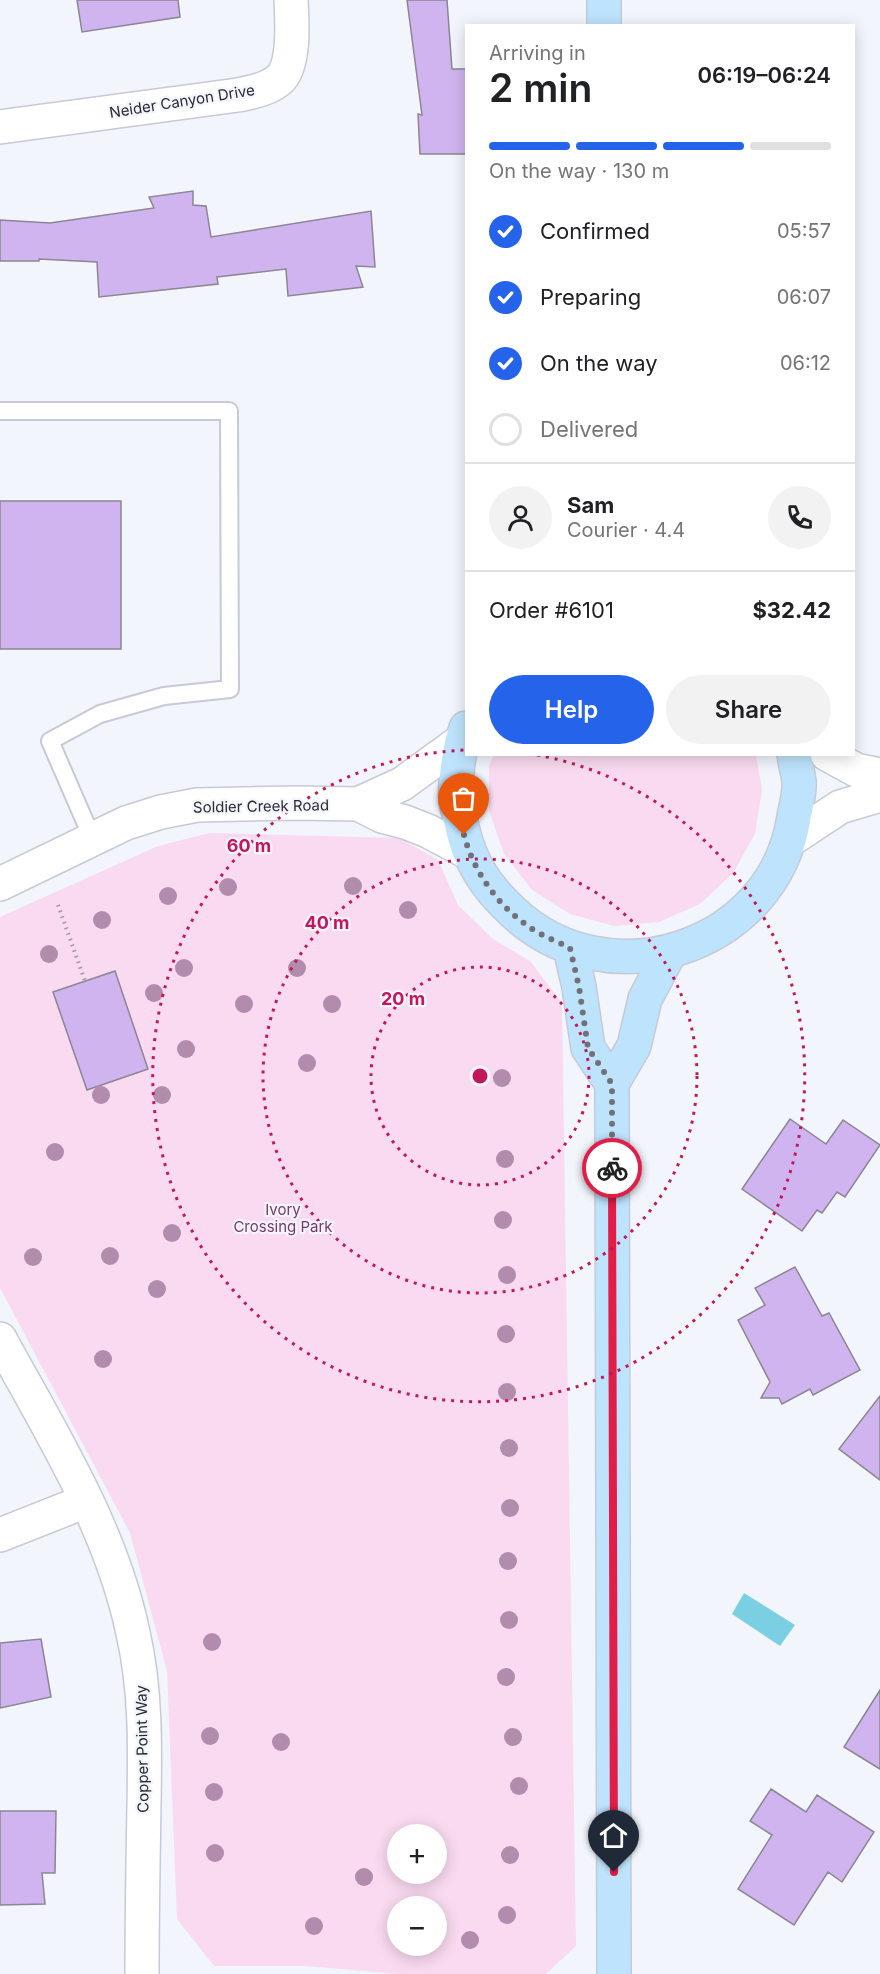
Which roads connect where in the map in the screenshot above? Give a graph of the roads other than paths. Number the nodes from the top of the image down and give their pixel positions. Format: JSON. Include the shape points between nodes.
{"nodes":[{"id":1,"x":291,"y":0,"type":"edge"},
{"id":2,"x":604,"y":0,"type":"edge"},
{"id":3,"x":604,"y":24,"type":"edge"},
{"id":4,"x":0,"y":127,"type":"edge"},
{"id":5,"x":0,"y":411,"type":"edge"},
{"id":6,"x":464,"y":735,"type":"edge"},
{"id":7,"x":794,"y":756,"type":"edge"},
{"id":8,"x":831,"y":756,"type":"edge"},
{"id":9,"x":880,"y":775,"type":"edge"},
{"id":10,"x":880,"y":795,"type":"edge"},
{"id":11,"x":358,"y":804,"type":"junction"},
{"id":12,"x":93,"y":840,"type":"junction"},
{"id":13,"x":790,"y":840,"type":"junction"},
{"id":14,"x":469,"y":853,"type":"junction"},
{"id":15,"x":0,"y":884,"type":"edge"},
{"id":16,"x":570,"y":948,"type":"junction"},
{"id":17,"x":670,"y":952,"type":"junction"},
{"id":18,"x":612,"y":1084,"type":"junction"},
{"id":19,"x":0,"y":1339,"type":"edge"},
{"id":20,"x":86,"y":1501,"type":"junction"},
{"id":21,"x":0,"y":1535,"type":"edge"},
{"id":22,"x":142,"y":1974,"type":"edge"},
{"id":23,"x":614,"y":1974,"type":"edge"}],
"edges":[{"from":1,"to":4,"type":"street","name":"Neider Canyon Drive","via":[[291,49],[282,77],[271,85],[237,95]]},
{"from":2,"to":3,"type":"street"},
{"from":5,"to":12,"type":"lane","via":[[229,411],[230,689],[164,696],[100,714],[50,741]]},
{"from":6,"to":11,"type":"street","name":"Soldier Creek Road","via":[[402,784]]},
{"from":6,"to":14,"type":"street","via":[[455,798]]},
{"from":7,"to":13,"type":"street","via":[[799,782]]},
{"from":8,"to":9,"type":"street","via":[[856,770]]},
{"from":10,"to":13,"type":"street","via":[[840,807]]},
{"from":11,"to":12,"type":"street","name":"Soldier Creek Road","via":[[197,805],[135,820]]},
{"from":11,"to":14,"type":"street","name":"Soldier Creek Road","via":[[428,831]]},
{"from":12,"to":15,"type":"street","name":"Soldier Creek Road"},
{"from":13,"to":17,"type":"street","via":[[772,878],[745,911],[710,937]]},
{"from":14,"to":16,"type":"street","via":[[493,894],[528,926]]},
{"from":16,"to":17,"type":"street","via":[[620,958]]},
{"from":16,"to":18,"type":"street","via":[[588,1048]]},
{"from":17,"to":18,"type":"street","via":[[645,999],[634,1046]]},
{"from":18,"to":23,"type":"street"},
{"from":19,"to":20,"type":"street","name":"Copper Point Way"},
{"from":20,"to":21,"type":"street"},
{"from":20,"to":22,"type":"street","name":"Copper Point Way","via":[[119,1581],[134,1633],[142,1690]]}]}
